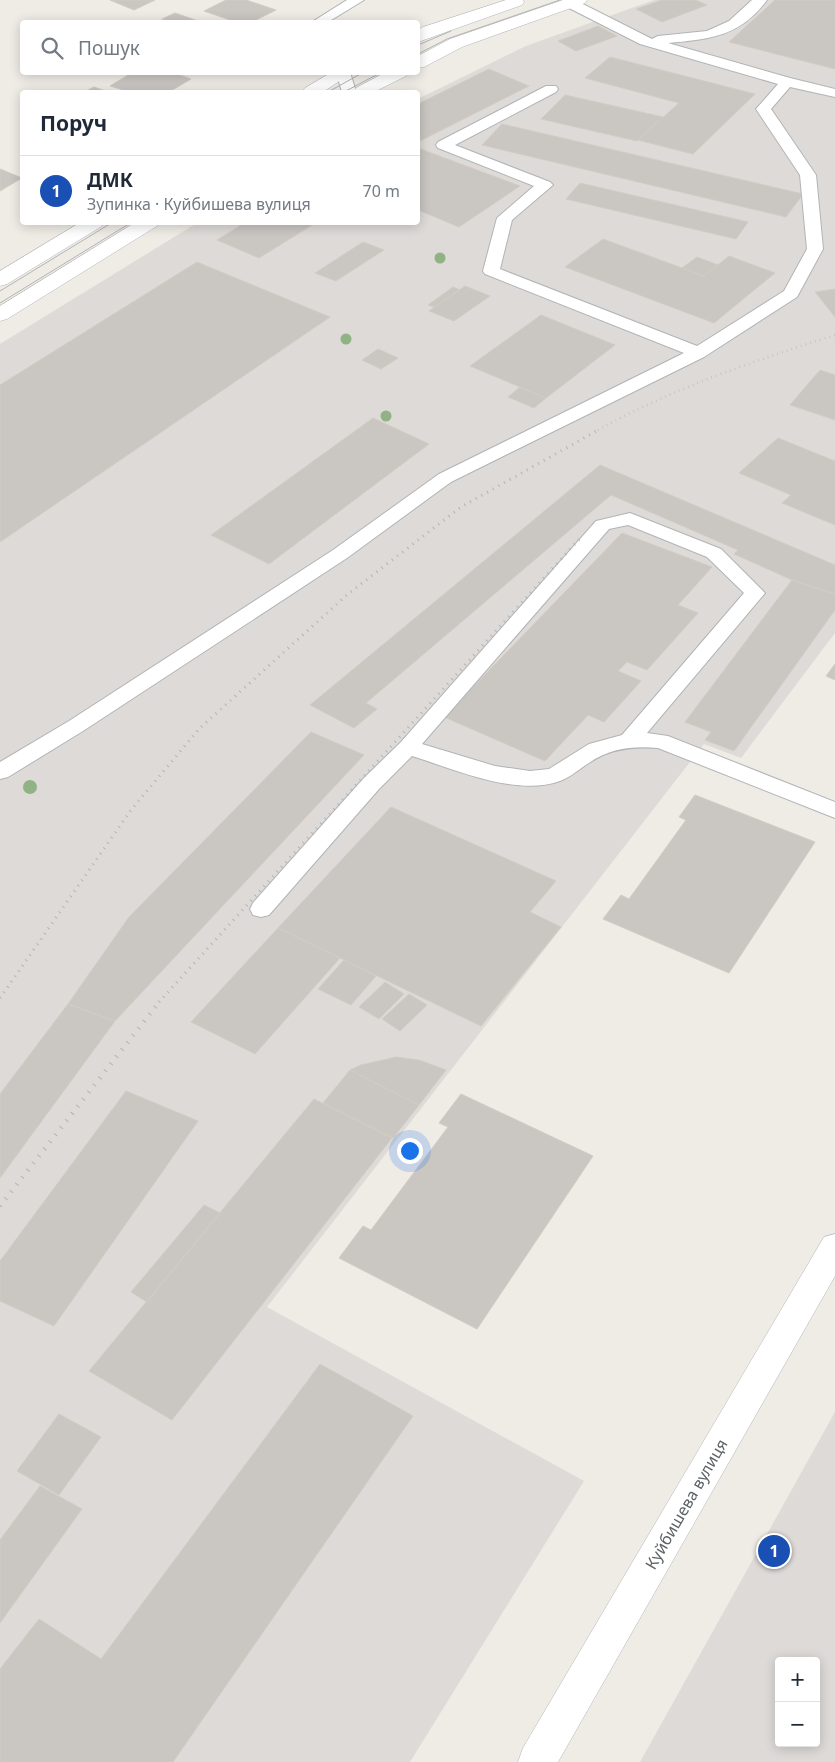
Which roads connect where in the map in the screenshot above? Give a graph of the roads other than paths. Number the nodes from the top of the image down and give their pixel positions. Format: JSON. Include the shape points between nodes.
{"nodes":[{"id":1,"x":357,"y":0,"type":"edge"},
{"id":2,"x":522,"y":0,"type":"edge"},
{"id":3,"x":760,"y":0,"type":"edge"},
{"id":4,"x":575,"y":1,"type":"edge"},
{"id":5,"x":323,"y":20,"type":"edge"},
{"id":6,"x":420,"y":36,"type":"edge"},
{"id":7,"x":645,"y":42,"type":"junction"},
{"id":8,"x":420,"y":62,"type":"edge"},
{"id":9,"x":341,"y":75,"type":"edge"},
{"id":10,"x":345,"y":75,"type":"edge"},
{"id":11,"x":394,"y":75,"type":"edge"},
{"id":12,"x":787,"y":82,"type":"junction"},
{"id":13,"x":551,"y":89,"type":"dead end"},
{"id":14,"x":314,"y":90,"type":"edge"},
{"id":15,"x":348,"y":90,"type":"edge"},
{"id":16,"x":366,"y":90,"type":"edge"},
{"id":17,"x":835,"y":93,"type":"edge"},
{"id":18,"x":90,"y":225,"type":"edge"},
{"id":19,"x":145,"y":225,"type":"edge"},
{"id":20,"x":0,"y":280,"type":"edge"},
{"id":21,"x":0,"y":315,"type":"edge"},
{"id":22,"x":698,"y":353,"type":"junction"},
{"id":23,"x":630,"y":739,"type":"junction"},
{"id":24,"x":408,"y":747,"type":"junction"},
{"id":25,"x":0,"y":772,"type":"edge"},
{"id":26,"x":835,"y":810,"type":"edge"},
{"id":27,"x":261,"y":909,"type":"dead end"},
{"id":28,"x":835,"y":1247,"type":"edge"},
{"id":29,"x":537,"y":1762,"type":"edge"}],
"edges":[{"from":1,"to":5,"type":"lane"},
{"from":2,"to":6,"type":"street"},
{"from":3,"to":7,"type":"lane","via":[[734,24],[710,35]]},
{"from":4,"to":7,"type":"lane"},
{"from":4,"to":8,"type":"street","via":[[456,43]]},
{"from":7,"to":12,"type":"lane"},
{"from":9,"to":14,"type":"street"},
{"from":10,"to":15,"type":"lane"},
{"from":11,"to":16,"type":"street"},
{"from":12,"to":17,"type":"lane"},
{"from":12,"to":22,"type":"lane","via":[[763,109],[808,174],[815,249],[791,294]]},
{"from":13,"to":22,"type":"lane","via":[[443,145],[545,185],[505,218],[491,271]]},
{"from":18,"to":20,"type":"street"},
{"from":19,"to":21,"type":"street"},
{"from":22,"to":25,"type":"lane","via":[[445,478],[340,554]]},
{"from":23,"to":24,"type":"lane","via":[[588,754],[566,770],[546,778],[516,779]]},
{"from":23,"to":24,"type":"lane","via":[[755,593],[714,553],[630,519],[603,525]]},
{"from":23,"to":26,"type":"lane","via":[[661,741]]},
{"from":24,"to":27,"type":"lane","via":[[371,784]]},
{"from":28,"to":29,"type":"street","name":"Куйбишева вулиця"}]}
